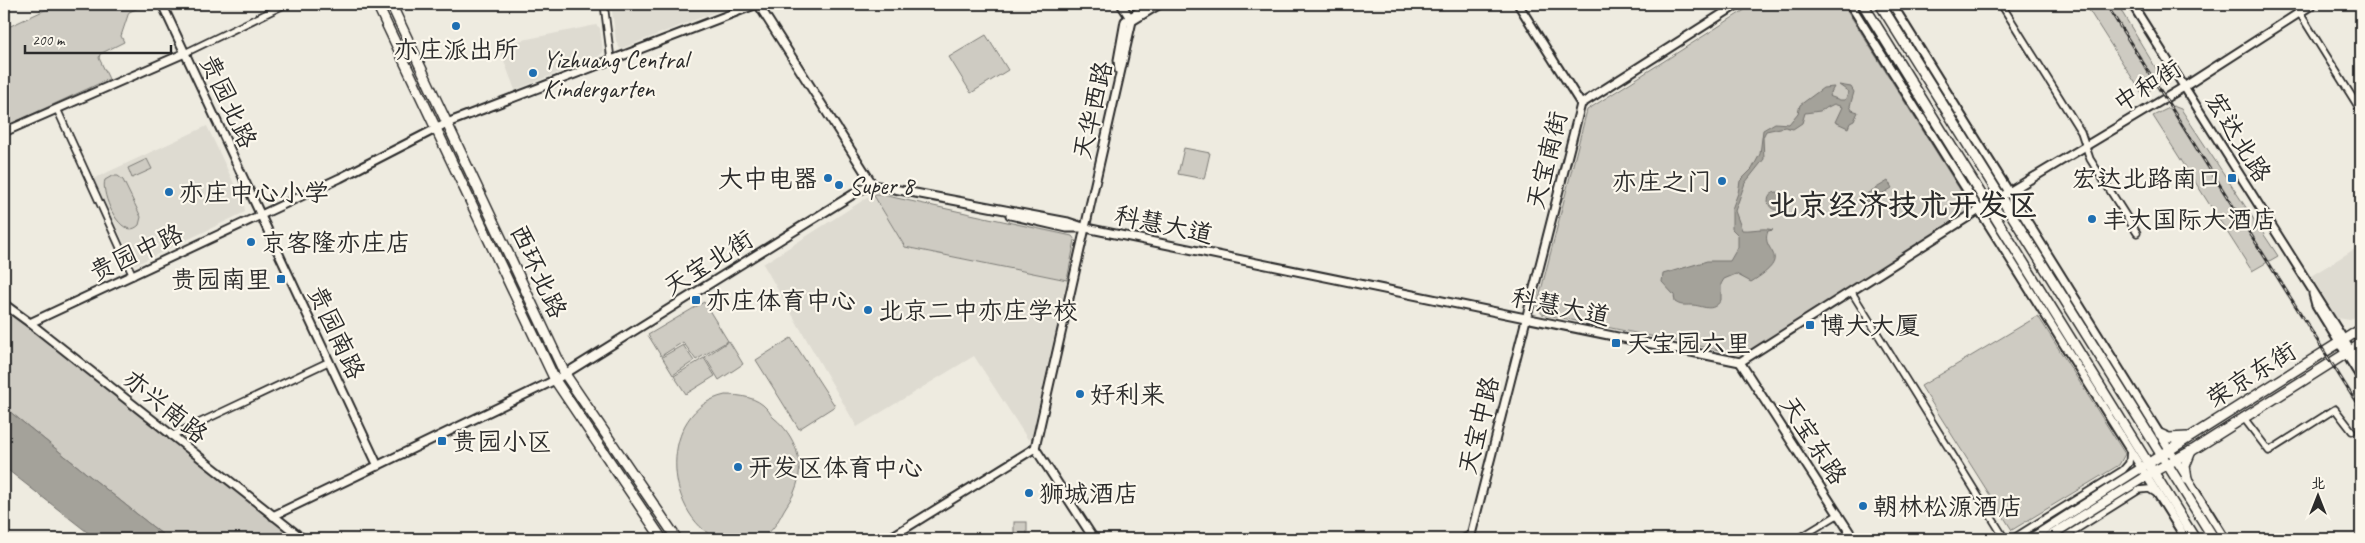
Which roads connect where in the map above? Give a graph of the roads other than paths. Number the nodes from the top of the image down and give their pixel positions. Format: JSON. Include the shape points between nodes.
{"nodes":[{"id":1,"x":162,"y":4,"type":"edge"},
{"id":2,"x":286,"y":4,"type":"edge"},
{"id":3,"x":377,"y":4,"type":"edge"},
{"id":4,"x":391,"y":4,"type":"edge"},
{"id":5,"x":604,"y":4,"type":"edge"},
{"id":6,"x":757,"y":4,"type":"edge"},
{"id":7,"x":1121,"y":4,"type":"edge"},
{"id":8,"x":1149,"y":4,"type":"edge"},
{"id":9,"x":1160,"y":4,"type":"edge"},
{"id":10,"x":1518,"y":4,"type":"edge"},
{"id":11,"x":1738,"y":4,"type":"edge"},
{"id":12,"x":1850,"y":4,"type":"edge"},
{"id":13,"x":1863,"y":4,"type":"edge"},
{"id":14,"x":1880,"y":4,"type":"edge"},
{"id":15,"x":1886,"y":4,"type":"edge"},
{"id":16,"x":1892,"y":4,"type":"edge"},
{"id":17,"x":2001,"y":4,"type":"edge"},
{"id":18,"x":2132,"y":4,"type":"edge"},
{"id":19,"x":2294,"y":4,"type":"edge"},
{"id":20,"x":2313,"y":4,"type":"edge"},
{"id":21,"x":2299,"y":12,"type":"junction"},
{"id":22,"x":1888,"y":15,"type":"junction"},
{"id":23,"x":1130,"y":19,"type":"junction"},
{"id":24,"x":184,"y":53,"type":"junction"},
{"id":25,"x":611,"y":60,"type":"junction"},
{"id":26,"x":2184,"y":86,"type":"junction"},
{"id":27,"x":1581,"y":104,"type":"junction"},
{"id":28,"x":57,"y":109,"type":"junction"},
{"id":29,"x":2361,"y":111,"type":"edge"},
{"id":30,"x":447,"y":123,"type":"junction"},
{"id":31,"x":436,"y":128,"type":"junction"},
{"id":32,"x":1942,"y":130,"type":"junction"},
{"id":33,"x":4,"y":132,"type":"edge"},
{"id":34,"x":2085,"y":146,"type":"junction"},
{"id":35,"x":1946,"y":158,"type":"junction"},
{"id":36,"x":873,"y":185,"type":"junction"},
{"id":37,"x":2004,"y":195,"type":"junction"},
{"id":38,"x":1988,"y":204,"type":"junction"},
{"id":39,"x":1979,"y":210,"type":"junction"},
{"id":40,"x":262,"y":215,"type":"junction"},
{"id":41,"x":1086,"y":228,"type":"junction"},
{"id":42,"x":2137,"y":233,"type":"dead end"},
{"id":43,"x":2047,"y":256,"type":"junction"},
{"id":44,"x":133,"y":276,"type":"junction"},
{"id":45,"x":2051,"y":279,"type":"junction"},
{"id":46,"x":1851,"y":292,"type":"junction"},
{"id":47,"x":4,"y":304,"type":"edge"},
{"id":48,"x":1526,"y":319,"type":"junction"},
{"id":49,"x":30,"y":323,"type":"junction"},
{"id":50,"x":2361,"y":329,"type":"edge"},
{"id":51,"x":2342,"y":341,"type":"junction"},
{"id":52,"x":2361,"y":344,"type":"edge"},
{"id":53,"x":2348,"y":352,"type":"junction"},
{"id":54,"x":328,"y":362,"type":"junction"},
{"id":55,"x":1740,"y":362,"type":"junction"},
{"id":56,"x":2361,"y":367,"type":"edge"},
{"id":57,"x":565,"y":374,"type":"junction"},
{"id":58,"x":2361,"y":378,"type":"edge"},
{"id":59,"x":555,"y":380,"type":"junction"},
{"id":60,"x":2099,"y":386,"type":"junction"},
{"id":61,"x":2103,"y":407,"type":"junction"},
{"id":62,"x":2243,"y":417,"type":"junction"},
{"id":63,"x":2352,"y":431,"type":"dead end"},
{"id":64,"x":2160,"y":434,"type":"junction"},
{"id":65,"x":171,"y":436,"type":"junction"},
{"id":66,"x":2187,"y":437,"type":"junction"},
{"id":67,"x":1035,"y":448,"type":"junction"},
{"id":68,"x":2130,"y":450,"type":"junction"},
{"id":69,"x":2192,"y":450,"type":"junction"},
{"id":70,"x":2166,"y":452,"type":"junction"},
{"id":71,"x":2171,"y":462,"type":"junction"},
{"id":72,"x":378,"y":466,"type":"junction"},
{"id":73,"x":2145,"y":466,"type":"junction"},
{"id":74,"x":2150,"y":474,"type":"junction"},
{"id":75,"x":2187,"y":479,"type":"junction"},
{"id":76,"x":2157,"y":494,"type":"junction"},
{"id":77,"x":1839,"y":514,"type":"junction"},
{"id":78,"x":272,"y":516,"type":"junction"},
{"id":79,"x":2216,"y":525,"type":"junction"},
{"id":80,"x":1469,"y":538,"type":"edge"},
{"id":81,"x":303,"y":539,"type":"edge"},
{"id":82,"x":662,"y":539,"type":"edge"},
{"id":83,"x":677,"y":539,"type":"edge"},
{"id":84,"x":888,"y":539,"type":"edge"},
{"id":85,"x":1094,"y":539,"type":"edge"},
{"id":86,"x":1798,"y":539,"type":"edge"},
{"id":87,"x":1854,"y":539,"type":"edge"},
{"id":88,"x":2005,"y":539,"type":"edge"},
{"id":89,"x":2012,"y":539,"type":"edge"},
{"id":90,"x":2030,"y":539,"type":"edge"},
{"id":91,"x":2045,"y":539,"type":"edge"},
{"id":92,"x":2061,"y":539,"type":"edge"},
{"id":93,"x":2186,"y":539,"type":"edge"},
{"id":94,"x":2195,"y":539,"type":"edge"},
{"id":95,"x":2216,"y":539,"type":"edge"},
{"id":96,"x":2225,"y":539,"type":"edge"}],
"edges":[{"from":1,"to":24,"type":"street","name":"贵园北路"},
{"from":2,"to":24,"type":"street"},
{"from":3,"to":31,"type":"main road","name":"西环北路"},
{"from":4,"to":30,"type":"main road","name":"西环北路"},
{"from":5,"to":25,"type":"street"},
{"from":6,"to":25,"type":"street","name":"贵园中路"},
{"from":6,"to":36,"type":"street"},
{"from":7,"to":23,"type":"street"},
{"from":8,"to":23,"type":"street"},
{"from":9,"to":23,"type":"street"},
{"from":10,"to":27,"type":"street"},
{"from":11,"to":27,"type":"street","name":"天宝南街"},
{"from":12,"to":35,"type":"street"},
{"from":13,"to":32,"type":"main road"},
{"from":14,"to":22,"type":"main road"},
{"from":15,"to":22,"type":"street"},
{"from":16,"to":37,"type":"street"},
{"from":17,"to":34,"type":"street","via":[[2081,132]]},
{"from":18,"to":26,"type":"street","name":"宏达北路"},
{"from":19,"to":21,"type":"street"},
{"from":20,"to":21,"type":"street","name":"中和街"},
{"from":21,"to":26,"type":"street","name":"中和街"},
{"from":21,"to":29,"type":"street"},
{"from":22,"to":37,"type":"main road"},
{"from":23,"to":41,"type":"street","name":"天华西路","via":[[1124,61]]},
{"from":24,"to":28,"type":"street"},
{"from":24,"to":40,"type":"street","name":"贵园北路"},
{"from":25,"to":30,"type":"street","name":"贵园中路"},
{"from":26,"to":34,"type":"street","name":"中和街"},
{"from":26,"to":51,"type":"street","name":"宏达北路"},
{"from":27,"to":48,"type":"street","name":"天宝南街"},
{"from":28,"to":33,"type":"street"},
{"from":28,"to":44,"type":"street"},
{"from":30,"to":31,"type":"street","name":"贵园中路"},
{"from":30,"to":57,"type":"main road","name":"西环北路"},
{"from":31,"to":40,"type":"street","name":"贵园中路"},
{"from":31,"to":59,"type":"main road","name":"西环北路"},
{"from":32,"to":35,"type":"street"},
{"from":32,"to":38,"type":"main road"},
{"from":34,"to":37,"type":"street","name":"中和街"},
{"from":34,"to":42,"type":"street"},
{"from":35,"to":39,"type":"street"},
{"from":36,"to":41,"type":"street","name":"科慧大道"},
{"from":36,"to":57,"type":"street","name":"天宝北街","via":[[860,190]]},
{"from":37,"to":38,"type":"street","name":"中和街"},
{"from":37,"to":43,"type":"street"},
{"from":37,"to":45,"type":"main road"},
{"from":38,"to":39,"type":"street"},
{"from":38,"to":60,"type":"main road"},
{"from":39,"to":46,"type":"street"},
{"from":39,"to":61,"type":"street"},
{"from":40,"to":44,"type":"street","name":"贵园中路"},
{"from":40,"to":54,"type":"street","name":"贵园南路"},
{"from":41,"to":48,"type":"street","name":"科慧大道"},
{"from":41,"to":67,"type":"street","name":"天华西路"},
{"from":43,"to":45,"type":"street"},
{"from":43,"to":64,"type":"street"},
{"from":44,"to":49,"type":"street","name":"贵园中路"},
{"from":45,"to":70,"type":"main road"},
{"from":46,"to":55,"type":"street"},
{"from":46,"to":88,"type":"street"},
{"from":47,"to":49,"type":"street","name":"亦兴南路"},
{"from":48,"to":55,"type":"street","name":"科慧大道"},
{"from":48,"to":80,"type":"street","name":"天宝中路"},
{"from":49,"to":65,"type":"street","name":"亦兴南路"},
{"from":50,"to":51,"type":"main road","name":"荣京东街"},
{"from":51,"to":53,"type":"street","name":"宏达北路"},
{"from":51,"to":66,"type":"main road","name":"荣京东街"},
{"from":52,"to":53,"type":"main road","name":"荣京东街"},
{"from":53,"to":56,"type":"street"},
{"from":53,"to":58,"type":"street"},
{"from":53,"to":62,"type":"main road","name":"荣京东街"},
{"from":54,"to":65,"type":"street"},
{"from":54,"to":72,"type":"street","name":"贵园南路"},
{"from":55,"to":77,"type":"street","name":"天宝东路"},
{"from":57,"to":59,"type":"street","name":"天宝北街"},
{"from":57,"to":83,"type":"main road","name":"西环北路"},
{"from":59,"to":72,"type":"street","name":"天宝北街"},
{"from":59,"to":82,"type":"main road","name":"西环北路"},
{"from":60,"to":61,"type":"street"},
{"from":60,"to":73,"type":"main road"},
{"from":61,"to":68,"type":"street"},
{"from":62,"to":63,"type":"street","via":[[2269,451],[2335,409]]},
{"from":62,"to":69,"type":"main road","name":"荣京东街"},
{"from":64,"to":66,"type":"main road","via":[[2169,438]]},
{"from":64,"to":70,"type":"street"},
{"from":65,"to":78,"type":"street","name":"亦兴南路"},
{"from":66,"to":70,"type":"main road","name":"荣京东街"},
{"from":67,"to":84,"type":"street"},
{"from":67,"to":85,"type":"street"},
{"from":68,"to":73,"type":"street"},
{"from":68,"to":89,"type":"street","via":[[2129,463],[2123,470]]},
{"from":69,"to":71,"type":"main road","name":"荣京东街"},
{"from":69,"to":75,"type":"main road","via":[[2185,466]]},
{"from":70,"to":71,"type":"main road"},
{"from":70,"to":73,"type":"main road","name":"荣京东街"},
{"from":71,"to":74,"type":"main road","name":"荣京东街"},
{"from":71,"to":75,"type":"street"},
{"from":71,"to":95,"type":"main road"},
{"from":72,"to":78,"type":"street","name":"天宝北街"},
{"from":73,"to":74,"type":"main road"},
{"from":73,"to":90,"type":"main road"},
{"from":74,"to":76,"type":"street"},
{"from":74,"to":91,"type":"main road"},
{"from":74,"to":94,"type":"main road"},
{"from":75,"to":79,"type":"street"},
{"from":76,"to":92,"type":"street","via":[[2149,489],[2139,490]]},
{"from":76,"to":93,"type":"street"},
{"from":77,"to":86,"type":"street"},
{"from":77,"to":87,"type":"street","name":"天宝东路"},
{"from":78,"to":81,"type":"street","name":"亦兴南路"},
{"from":79,"to":95,"type":"street"},
{"from":79,"to":96,"type":"street"}]}
